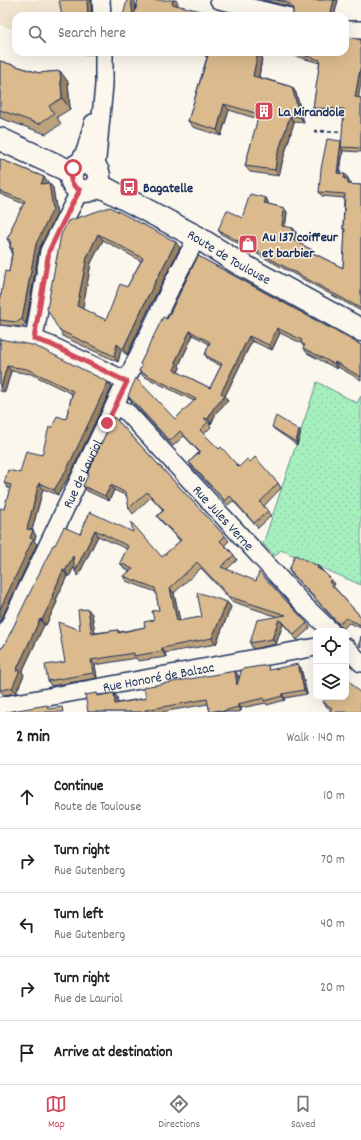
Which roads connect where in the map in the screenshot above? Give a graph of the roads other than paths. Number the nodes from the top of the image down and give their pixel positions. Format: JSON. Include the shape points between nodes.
{"nodes":[{"id":1,"x":102,"y":0,"type":"edge"},
{"id":2,"x":218,"y":0,"type":"edge"},
{"id":3,"x":102,"y":12,"type":"edge"},
{"id":4,"x":269,"y":12,"type":"edge"},
{"id":5,"x":349,"y":30,"type":"edge"},
{"id":6,"x":361,"y":30,"type":"edge"},
{"id":7,"x":104,"y":56,"type":"edge"},
{"id":8,"x":0,"y":139,"type":"edge"},
{"id":9,"x":85,"y":176,"type":"junction"},
{"id":10,"x":196,"y":237,"type":"junction"},
{"id":11,"x":361,"y":330,"type":"edge"},
{"id":12,"x":0,"y":334,"type":"edge"},
{"id":13,"x":34,"y":339,"type":"junction"},
{"id":14,"x":127,"y":382,"type":"junction"},
{"id":15,"x":115,"y":405,"type":"junction"},
{"id":16,"x":328,"y":628,"type":"edge"},
{"id":17,"x":0,"y":645,"type":"edge"},
{"id":18,"x":313,"y":648,"type":"edge"},
{"id":19,"x":349,"y":650,"type":"edge"},
{"id":20,"x":361,"y":663,"type":"edge"},
{"id":21,"x":0,"y":706,"type":"edge"}],
"edges":[{"from":1,"to":3,"type":"street"},
{"from":2,"to":4,"type":"street"},
{"from":5,"to":6,"type":"street"},
{"from":7,"to":9,"type":"street","via":[[104,84]]},
{"from":8,"to":9,"type":"main road","name":"Route de Toulouse"},
{"from":9,"to":10,"type":"main road","name":"Route de Toulouse"},
{"from":9,"to":13,"type":"street","via":[[49,251]]},
{"from":10,"to":11,"type":"main road","name":"Route de Toulouse"},
{"from":10,"to":14,"type":"street","name":"Rue de Lauriol"},
{"from":12,"to":13,"type":"street"},
{"from":13,"to":14,"type":"street","via":[[50,344]]},
{"from":14,"to":15,"type":"street","name":"Rue de Lauriol"},
{"from":15,"to":16,"type":"street","name":"Rue Jules Verne","via":[[128,413]]},
{"from":15,"to":17,"type":"street","name":"Rue de Lauriol"},
{"from":18,"to":21,"type":"street","name":"Rue Honoré de Balzac"},
{"from":19,"to":20,"type":"street"}]}
